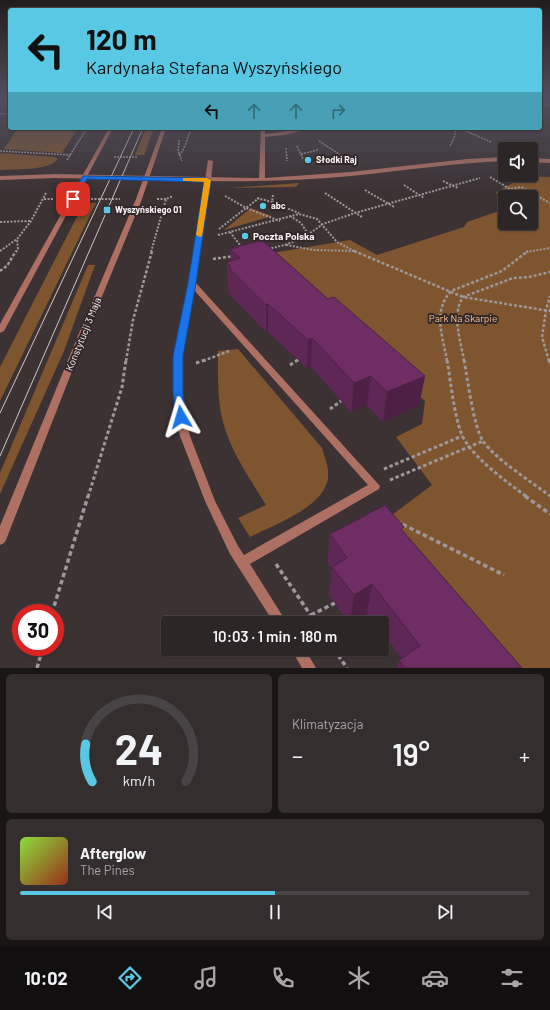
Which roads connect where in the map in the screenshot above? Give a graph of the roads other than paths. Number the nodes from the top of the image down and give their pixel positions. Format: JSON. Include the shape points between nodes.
{"nodes":[{"id":1,"x":110,"y":130,"type":"edge"},
{"id":2,"x":163,"y":130,"type":"edge"},
{"id":3,"x":263,"y":130,"type":"edge"},
{"id":4,"x":302,"y":130,"type":"edge"},
{"id":5,"x":262,"y":136,"type":"junction"},
{"id":6,"x":498,"y":159,"type":"edge"},
{"id":7,"x":538,"y":160,"type":"edge"},
{"id":8,"x":210,"y":161,"type":"dead end"},
{"id":9,"x":550,"y":161,"type":"edge"},
{"id":10,"x":0,"y":178,"type":"edge"},
{"id":11,"x":85,"y":178,"type":"junction"},
{"id":12,"x":145,"y":179,"type":"junction"},
{"id":13,"x":208,"y":180,"type":"junction"},
{"id":14,"x":262,"y":180,"type":"junction"},
{"id":15,"x":192,"y":283,"type":"junction"},
{"id":16,"x":0,"y":331,"type":"edge"},
{"id":17,"x":0,"y":540,"type":"edge"},
{"id":18,"x":243,"y":562,"type":"junction"},
{"id":19,"x":277,"y":616,"type":"edge"},
{"id":20,"x":302,"y":656,"type":"edge"},
{"id":21,"x":310,"y":668,"type":"edge"}],
"edges":[{"from":1,"to":11,"type":"street"},
{"from":2,"to":12,"type":"street","name":"Konstytucji 3 Maja"},
{"from":3,"to":5,"type":"street"},
{"from":4,"to":5,"type":"street"},
{"from":5,"to":14,"type":"street"},
{"from":6,"to":14,"type":"street"},
{"from":7,"to":9,"type":"street"},
{"from":8,"to":13,"type":"street"},
{"from":10,"to":11,"type":"street"},
{"from":11,"to":12,"type":"street"},
{"from":11,"to":16,"type":"street"},
{"from":12,"to":13,"type":"street"},
{"from":12,"to":17,"type":"street","name":"Konstytucji 3 Maja"},
{"from":13,"to":14,"type":"street"},
{"from":13,"to":15,"type":"street"},
{"from":15,"to":18,"type":"street","via":[[177,371],[185,436],[210,501],[234,550]]},
{"from":15,"to":18,"type":"street","via":[[375,486]]},
{"from":18,"to":19,"type":"street"},
{"from":20,"to":21,"type":"street"}]}
